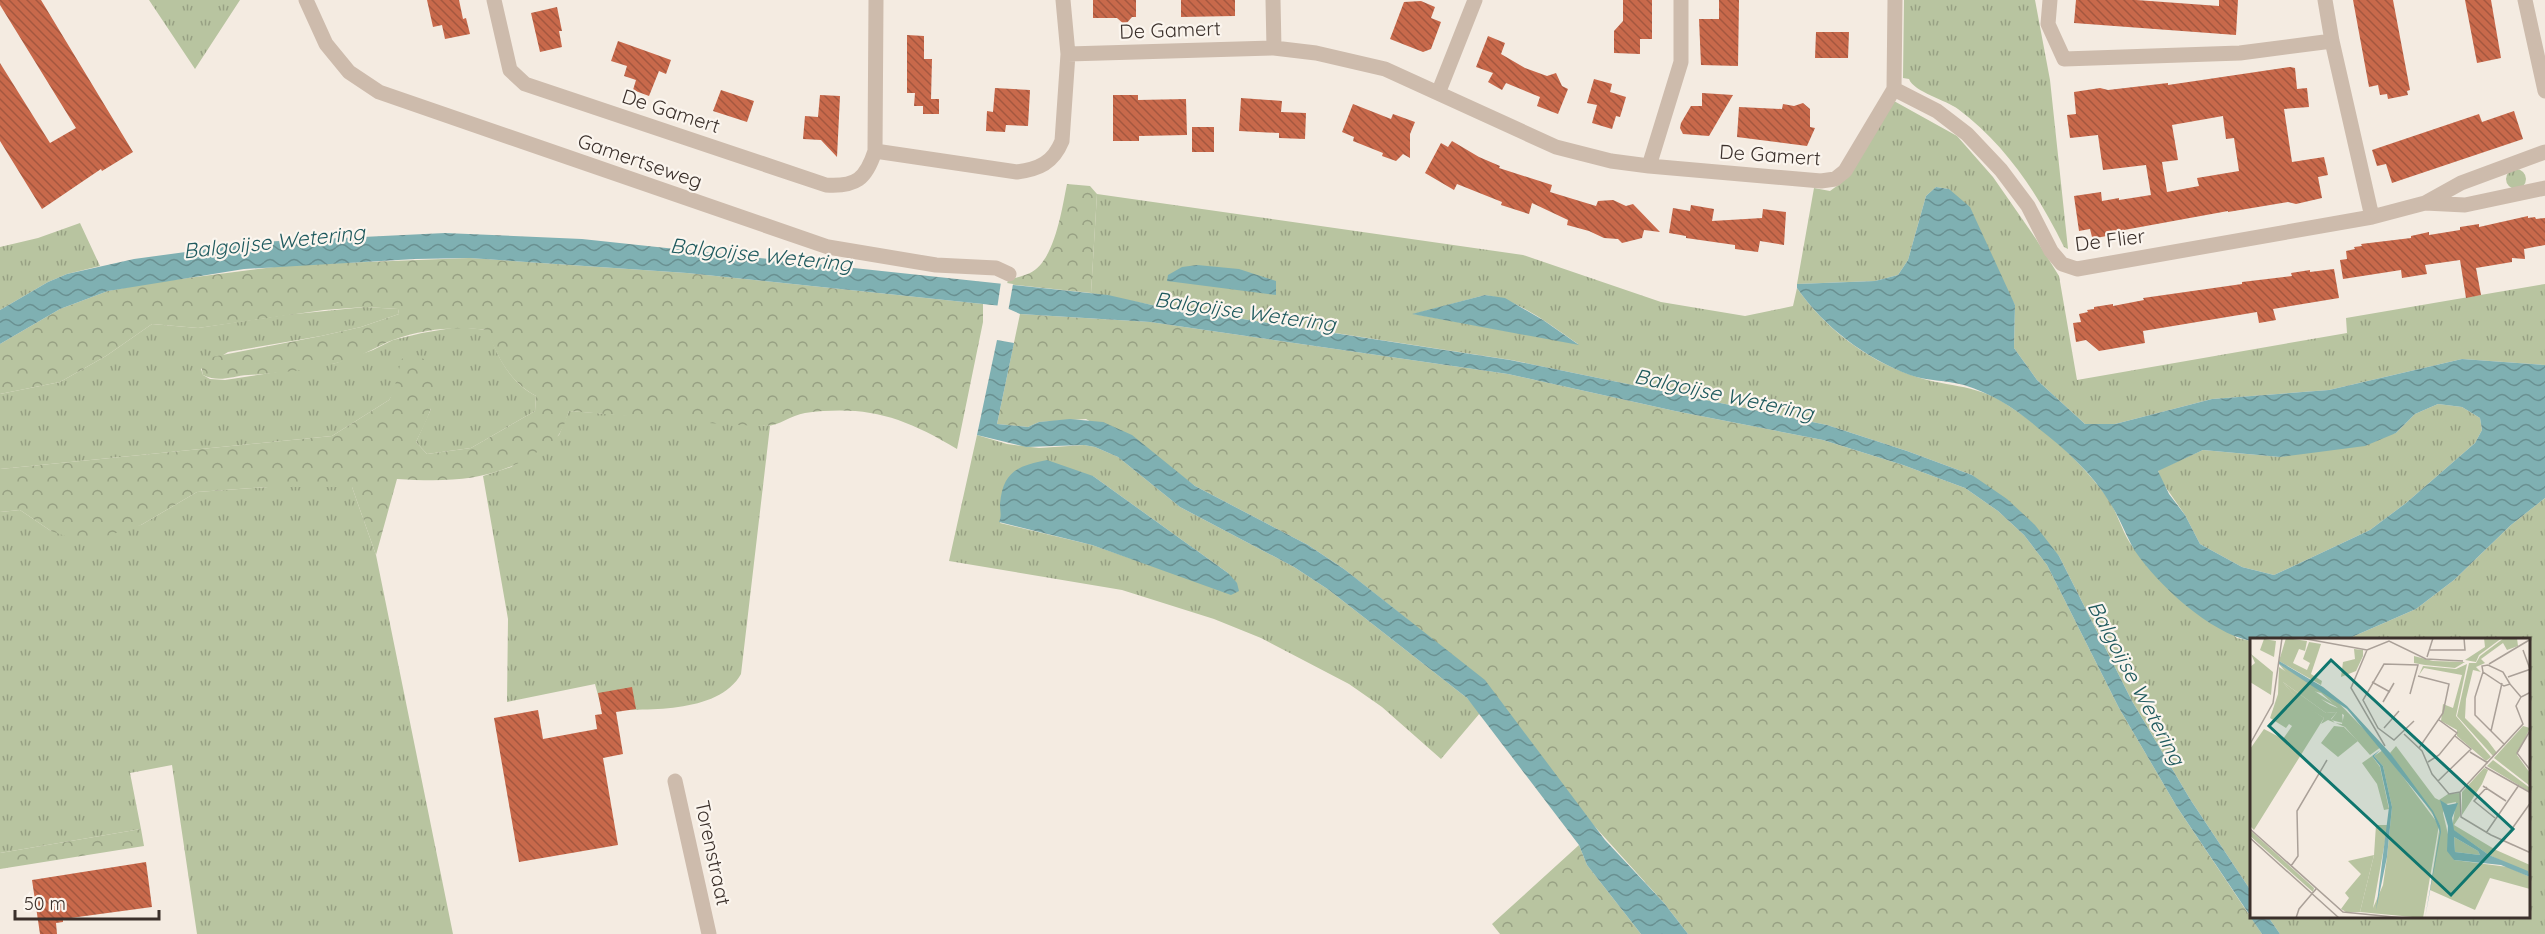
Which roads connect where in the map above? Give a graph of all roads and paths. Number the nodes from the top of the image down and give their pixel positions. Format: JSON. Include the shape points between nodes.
{"nodes":[{"id":1,"x":306,"y":0,"type":"edge"},
{"id":2,"x":494,"y":0,"type":"edge"},
{"id":3,"x":876,"y":0,"type":"edge"},
{"id":4,"x":1063,"y":0,"type":"edge"},
{"id":5,"x":1272,"y":0,"type":"edge"},
{"id":6,"x":1474,"y":0,"type":"edge"},
{"id":7,"x":1681,"y":0,"type":"edge"},
{"id":8,"x":1895,"y":0,"type":"edge"},
{"id":9,"x":2050,"y":0,"type":"edge"},
{"id":10,"x":2325,"y":0,"type":"edge"},
{"id":11,"x":2525,"y":0,"type":"edge"},
{"id":12,"x":2332,"y":41,"type":"junction"},
{"id":13,"x":1274,"y":48,"type":"junction"},
{"id":14,"x":1068,"y":54,"type":"junction"},
{"id":15,"x":1894,"y":89,"type":"junction"},
{"id":16,"x":2545,"y":91,"type":"edge"},
{"id":17,"x":1439,"y":92,"type":"junction"},
{"id":18,"x":875,"y":151,"type":"junction"},
{"id":19,"x":2545,"y":152,"type":"edge"},
{"id":20,"x":1649,"y":166,"type":"junction"},
{"id":21,"x":2545,"y":188,"type":"edge"},
{"id":22,"x":2425,"y":203,"type":"junction"},
{"id":23,"x":2372,"y":217,"type":"junction"},
{"id":24,"x":1009,"y":274,"type":"dead end"},
{"id":25,"x":675,"y":781,"type":"dead end"},
{"id":26,"x":709,"y":934,"type":"edge"}],
"edges":[{"from":1,"to":24,"type":"street","name":"Gamertseweg","via":[[326,44],[349,72],[380,92],[828,247],[936,265],[996,268]]},
{"from":2,"to":18,"type":"street","name":"De Gamert","via":[[510,70],[525,84],[826,185],[842,186],[859,180],[869,169]]},
{"from":3,"to":18,"type":"street","name":"De Gamert"},
{"from":4,"to":14,"type":"street"},
{"from":5,"to":13,"type":"street"},
{"from":6,"to":17,"type":"street"},
{"from":7,"to":20,"type":"street","via":[[1681,62]]},
{"from":8,"to":15,"type":"street"},
{"from":9,"to":12,"type":"street","via":[[2048,24],[2064,59],[2240,53]]},
{"from":10,"to":12,"type":"street"},
{"from":11,"to":16,"type":"street"},
{"from":12,"to":23,"type":"street"},
{"from":13,"to":14,"type":"street","name":"De Gamert"},
{"from":13,"to":17,"type":"street","name":"De Gamert","via":[[1385,69]]},
{"from":14,"to":18,"type":"street","via":[[1062,141],[1048,163],[1035,170],[1017,172]]},
{"from":15,"to":20,"type":"street","name":"De Gamert","via":[[1845,171],[1835,179]]},
{"from":15,"to":23,"type":"street","name":"De Flier","via":[[1937,111],[1967,134],[2028,206],[2051,251],[2062,264],[2076,269]]},
{"from":17,"to":20,"type":"street","name":"De Gamert","via":[[1556,147]]},
{"from":19,"to":22,"type":"street","name":"De Flier","via":[[2461,183]]},
{"from":21,"to":22,"type":"street","name":"De Flier","via":[[2465,205]]},
{"from":22,"to":23,"type":"street","name":"De Flier"},
{"from":25,"to":26,"type":"street","name":"Torenstraat"}]}
